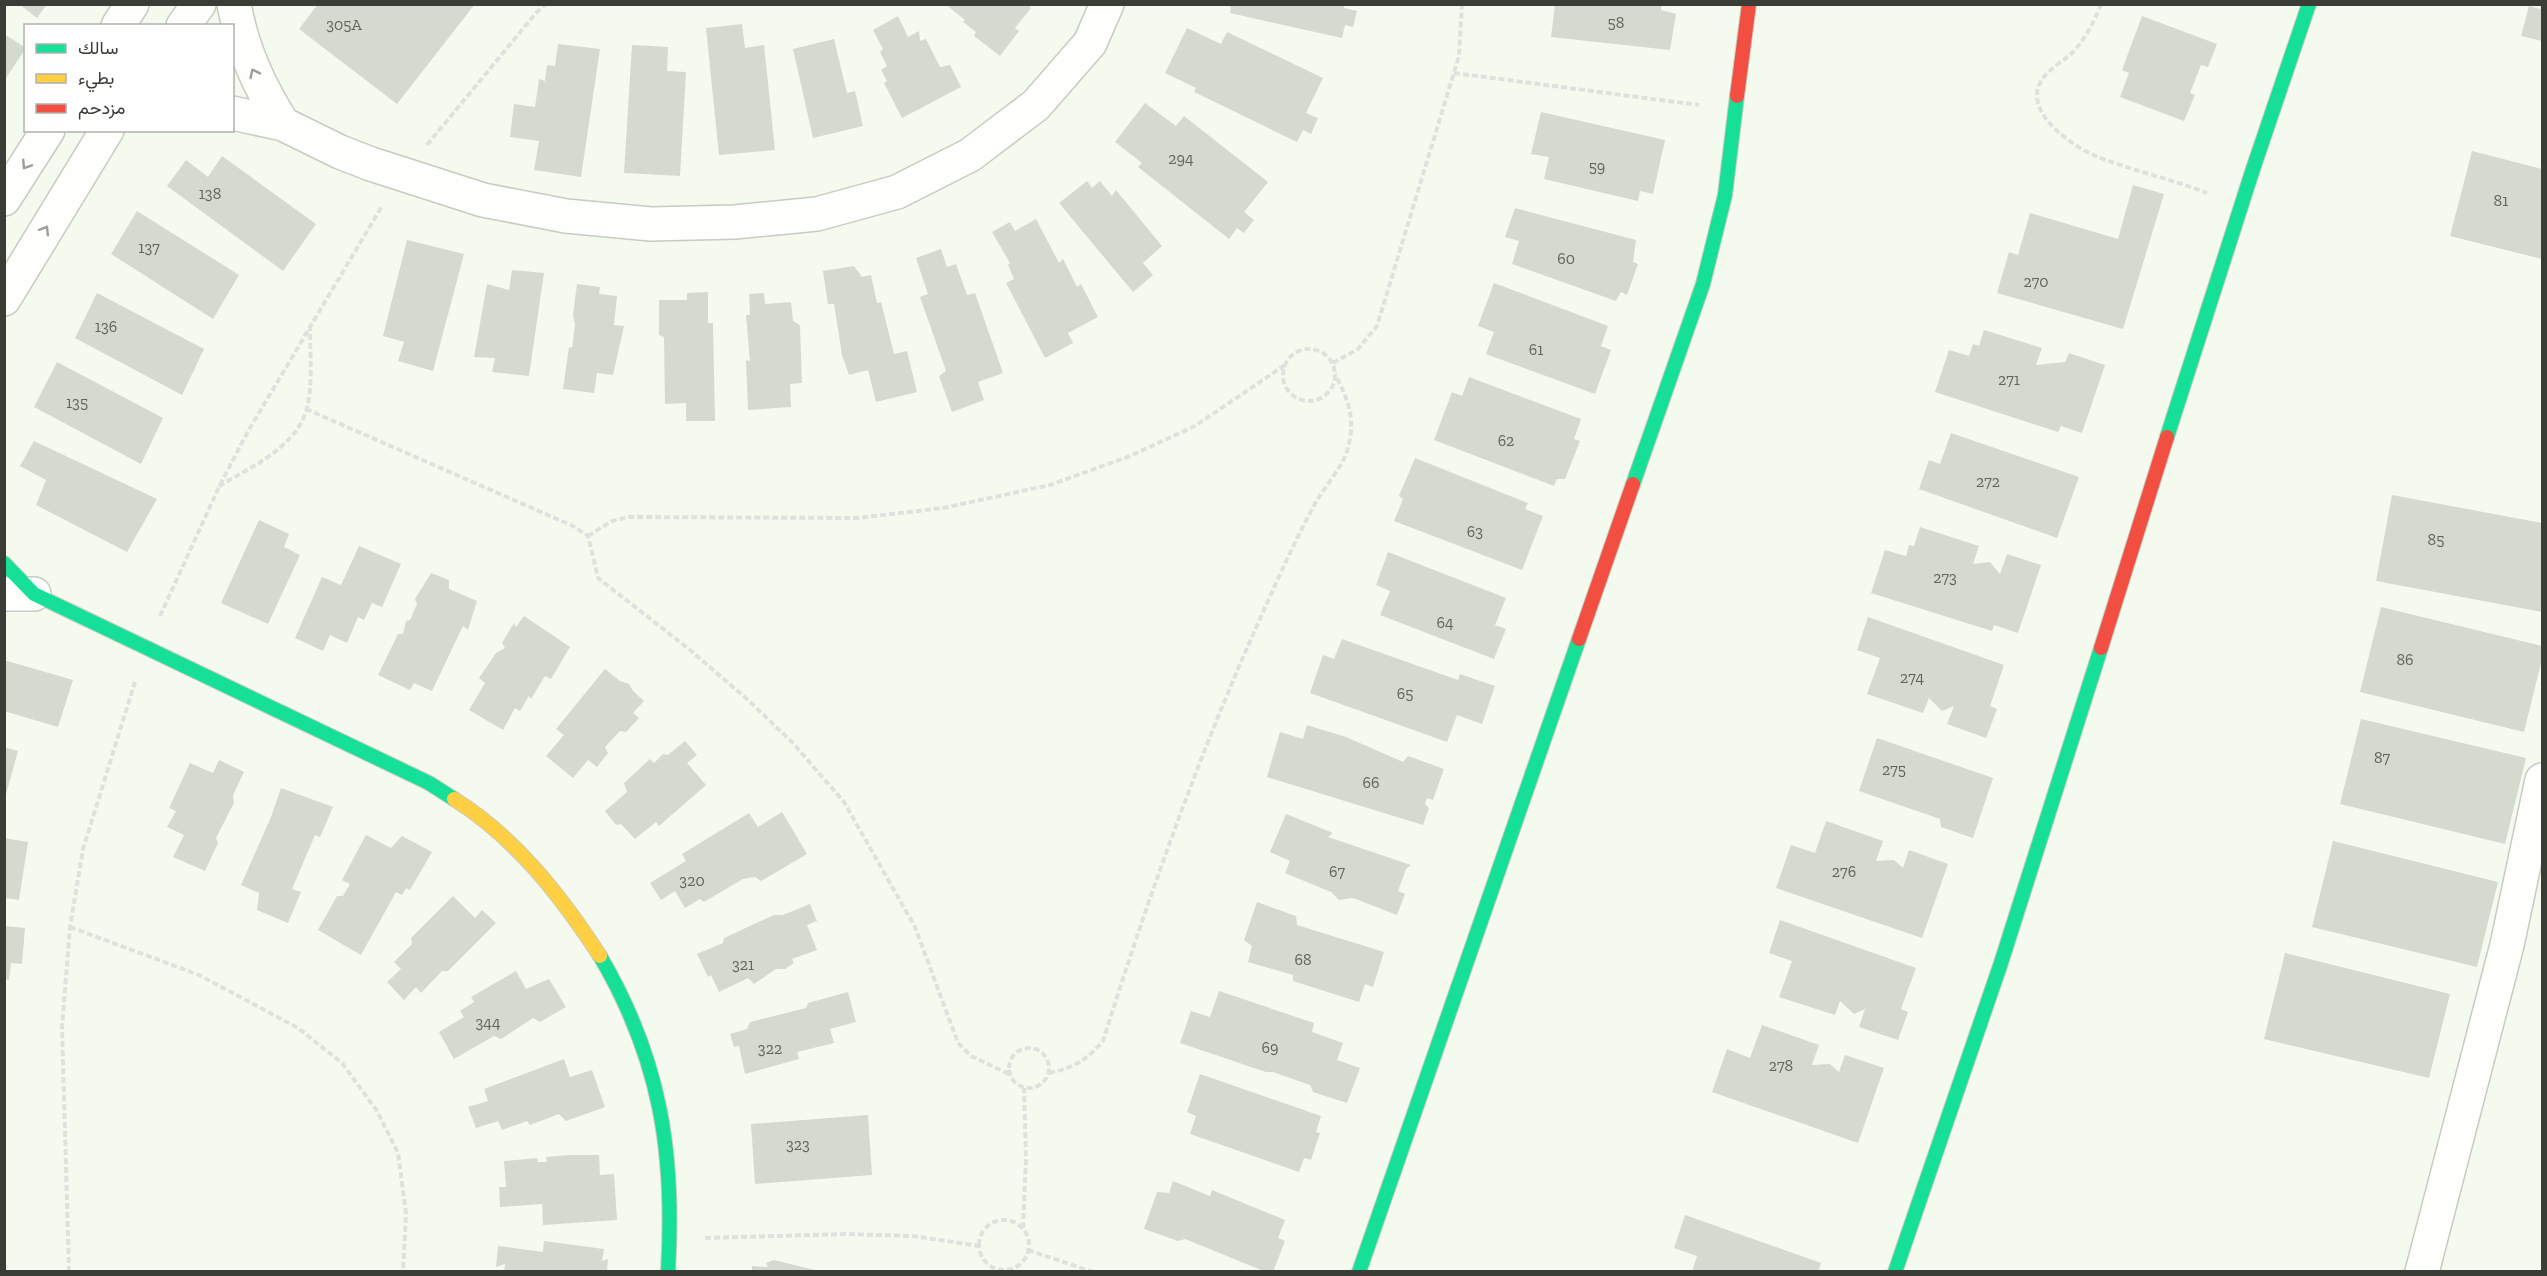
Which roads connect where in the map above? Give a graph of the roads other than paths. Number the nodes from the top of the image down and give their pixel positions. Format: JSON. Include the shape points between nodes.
{"nodes":[{"id":1,"x":132,"y":4,"type":"edge"},
{"id":2,"x":198,"y":4,"type":"edge"},
{"id":3,"x":234,"y":4,"type":"edge"},
{"id":4,"x":1107,"y":4,"type":"edge"},
{"id":5,"x":1749,"y":4,"type":"edge"},
{"id":6,"x":2309,"y":4,"type":"edge"},
{"id":7,"x":119,"y":24,"type":"edge"},
{"id":8,"x":184,"y":24,"type":"edge"},
{"id":9,"x":234,"y":113,"type":"edge"},
{"id":10,"x":283,"y":124,"type":"junction"},
{"id":11,"x":47,"y":132,"type":"edge"},
{"id":12,"x":106,"y":132,"type":"edge"},
{"id":13,"x":4,"y":199,"type":"edge"},
{"id":14,"x":14,"y":261,"type":"edge"},
{"id":15,"x":4,"y":299,"type":"edge"},
{"id":16,"x":4,"y":563,"type":"edge"},
{"id":17,"x":19,"y":594,"type":"edge"},
{"id":18,"x":2542,"y":780,"type":"edge"},
{"id":19,"x":668,"y":1272,"type":"edge"},
{"id":20,"x":1359,"y":1272,"type":"edge"},
{"id":21,"x":1896,"y":1272,"type":"edge"},
{"id":22,"x":2422,"y":1272,"type":"edge"}],
"edges":[{"from":1,"to":7,"type":"street"},
{"from":2,"to":8,"type":"street"},
{"from":10,"to":3,"type":"street","one_way":true,"via":[[250,64]]},
{"from":4,"to":10,"type":"street","via":[[1090,43],[1036,105],[970,155],[897,192],[817,214],[735,222],[651,224],[577,217],[483,200],[340,152]]},
{"from":5,"to":20,"type":"street","via":[[1725,195],[1703,284]]},
{"from":6,"to":21,"type":"street","via":[[2240,205],[2073,738]]},
{"from":9,"to":10,"type":"street"},
{"from":11,"to":13,"type":"street","one_way":true},
{"from":14,"to":12,"type":"street","one_way":true},
{"from":14,"to":15,"type":"street"},
{"from":16,"to":17,"type":"street"},
{"from":17,"to":19,"type":"street","via":[[146,648],[429,783],[481,818],[530,864],[573,915],[609,972],[634,1024],[652,1076],[670,1184]]},
{"from":18,"to":22,"type":"street","via":[[2507,945]]}]}
